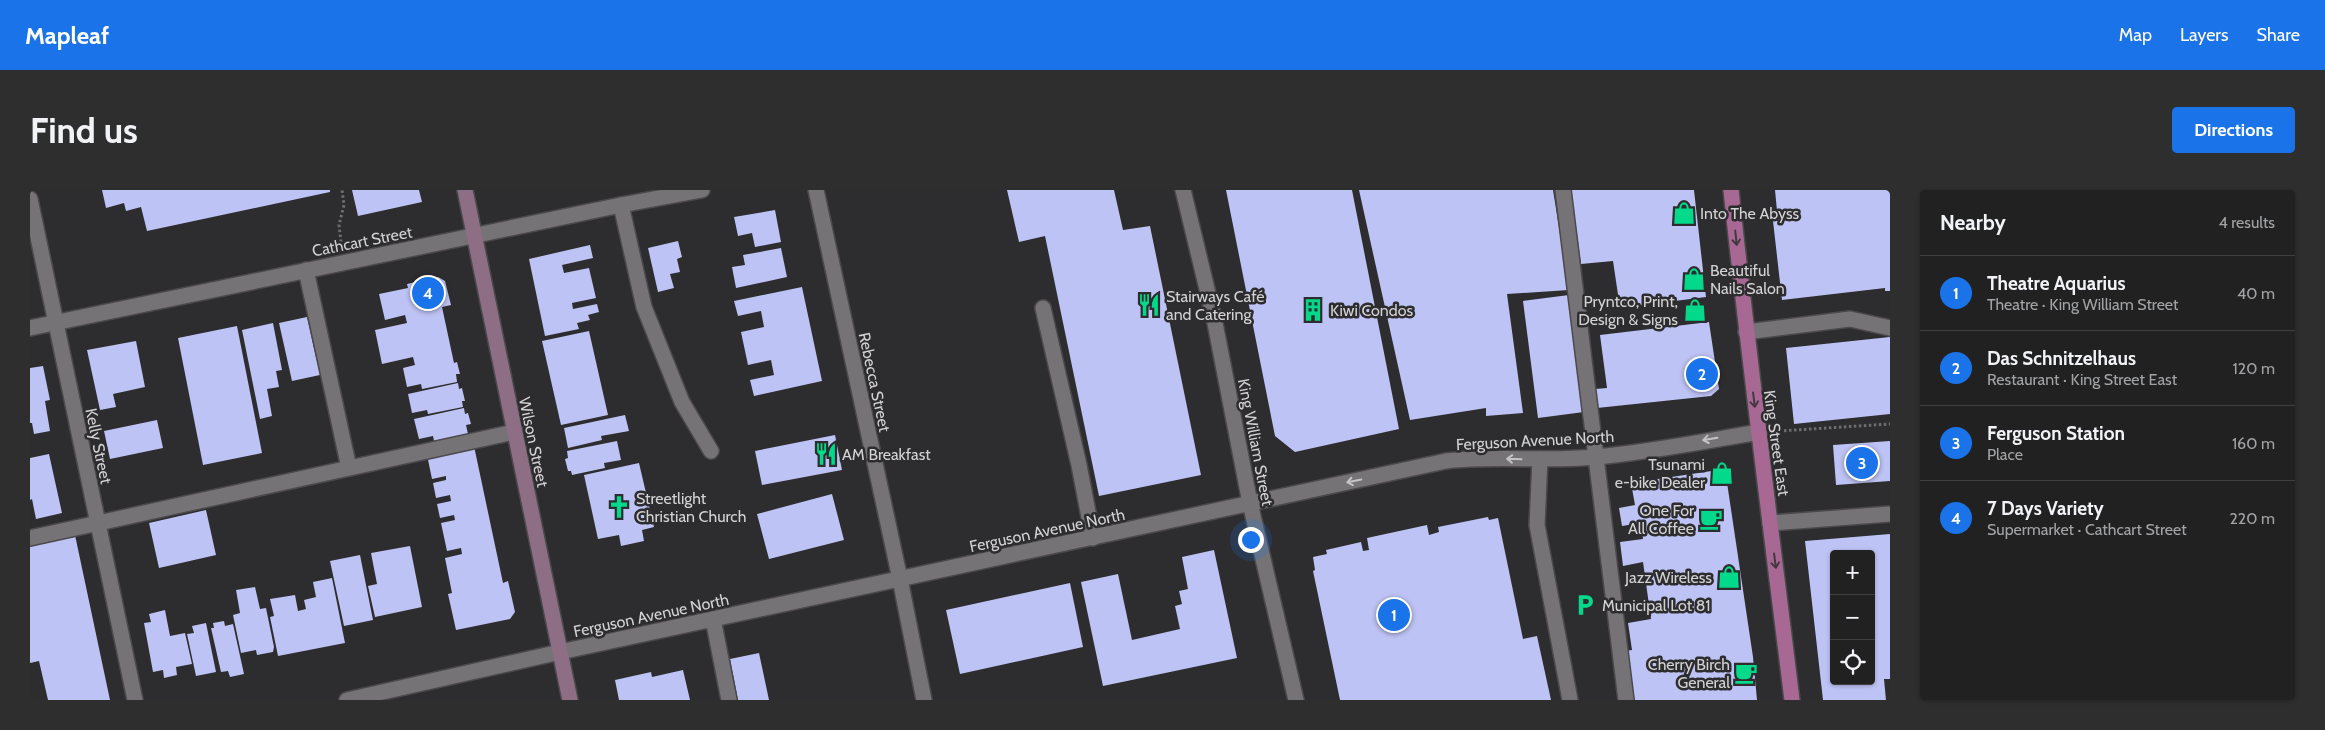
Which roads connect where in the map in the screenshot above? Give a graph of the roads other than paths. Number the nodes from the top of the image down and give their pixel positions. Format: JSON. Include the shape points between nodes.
{"nodes":[{"id":1,"x":465,"y":190,"type":"edge"},
{"id":2,"x":702,"y":190,"type":"edge"},
{"id":3,"x":816,"y":190,"type":"edge"},
{"id":4,"x":1183,"y":190,"type":"edge"},
{"id":5,"x":1563,"y":190,"type":"edge"},
{"id":6,"x":1731,"y":190,"type":"edge"},
{"id":7,"x":30,"y":199,"type":"edge"},
{"id":8,"x":621,"y":205,"type":"junction"},
{"id":9,"x":474,"y":237,"type":"junction"},
{"id":10,"x":306,"y":270,"type":"junction"},
{"id":11,"x":1043,"y":308,"type":"dead end"},
{"id":12,"x":56,"y":322,"type":"junction"},
{"id":13,"x":30,"y":328,"type":"edge"},
{"id":14,"x":1890,"y":328,"type":"edge"},
{"id":15,"x":1746,"y":332,"type":"junction"},
{"id":16,"x":514,"y":432,"type":"junction"},
{"id":17,"x":1758,"y":432,"type":"junction"},
{"id":18,"x":711,"y":451,"type":"dead end"},
{"id":19,"x":1595,"y":457,"type":"junction"},
{"id":20,"x":1540,"y":459,"type":"junction"},
{"id":21,"x":349,"y":468,"type":"junction"},
{"id":22,"x":1250,"y":503,"type":"junction"},
{"id":23,"x":1890,"y":514,"type":"edge"},
{"id":24,"x":98,"y":523,"type":"junction"},
{"id":25,"x":1770,"y":523,"type":"junction"},
{"id":26,"x":30,"y":538,"type":"edge"},
{"id":27,"x":1093,"y":538,"type":"junction"},
{"id":28,"x":900,"y":579,"type":"junction"},
{"id":29,"x":713,"y":619,"type":"junction"},
{"id":30,"x":560,"y":652,"type":"junction"},
{"id":31,"x":135,"y":700,"type":"edge"},
{"id":32,"x":347,"y":700,"type":"edge"},
{"id":33,"x":570,"y":700,"type":"edge"},
{"id":34,"x":729,"y":700,"type":"edge"},
{"id":35,"x":924,"y":700,"type":"edge"},
{"id":36,"x":1296,"y":700,"type":"edge"},
{"id":37,"x":1570,"y":700,"type":"edge"},
{"id":38,"x":1626,"y":700,"type":"edge"},
{"id":39,"x":1792,"y":700,"type":"edge"}],
"edges":[{"from":1,"to":9,"type":"main road","name":"Wilson Street"},
{"from":2,"to":8,"type":"street","name":"Cathcart Street"},
{"from":3,"to":28,"type":"street","name":"Rebecca Street"},
{"from":4,"to":22,"type":"street","name":"King William Street","via":[[1214,318]]},
{"from":5,"to":19,"type":"street"},
{"from":6,"to":15,"type":"main road","name":"King Street East","one_way":true},
{"from":7,"to":12,"type":"street","name":"Kelly Street"},
{"from":8,"to":9,"type":"street","name":"Cathcart Street"},
{"from":8,"to":18,"type":"street","via":[[644,307],[682,402]]},
{"from":9,"to":10,"type":"street","name":"Cathcart Street"},
{"from":9,"to":16,"type":"main road","name":"Wilson Street"},
{"from":10,"to":12,"type":"street","name":"Cathcart Street"},
{"from":10,"to":21,"type":"street"},
{"from":11,"to":27,"type":"street"},
{"from":12,"to":13,"type":"street","name":"Cathcart Street"},
{"from":12,"to":24,"type":"street","name":"Kelly Street"},
{"from":14,"to":15,"type":"street","via":[[1850,319]]},
{"from":15,"to":17,"type":"main road","name":"King Street East","one_way":true},
{"from":16,"to":21,"type":"street"},
{"from":16,"to":30,"type":"main road","name":"Wilson Street"},
{"from":17,"to":19,"type":"street","name":"Ferguson Avenue North","one_way":true},
{"from":17,"to":25,"type":"main road","name":"King Street East"},
{"from":19,"to":20,"type":"street","name":"Ferguson Avenue North"},
{"from":19,"to":38,"type":"street"},
{"from":20,"to":22,"type":"street","name":"Ferguson Avenue North","one_way":true,"via":[[1446,461]]},
{"from":20,"to":37,"type":"street","via":[[1537,525]]},
{"from":21,"to":24,"type":"street"},
{"from":22,"to":27,"type":"street","name":"Ferguson Avenue North"},
{"from":22,"to":36,"type":"street","name":"King William Street"},
{"from":23,"to":25,"type":"street"},
{"from":24,"to":26,"type":"street"},
{"from":24,"to":31,"type":"street","name":"Kelly Street"},
{"from":25,"to":39,"type":"main road","name":"King Street East","one_way":true},
{"from":27,"to":28,"type":"street","name":"Ferguson Avenue North"},
{"from":28,"to":29,"type":"street","name":"Ferguson Avenue North"},
{"from":28,"to":35,"type":"street","name":"Rebecca Street"},
{"from":29,"to":30,"type":"street","name":"Ferguson Avenue North"},
{"from":29,"to":34,"type":"street"},
{"from":30,"to":32,"type":"street","name":"Ferguson Avenue North"},
{"from":30,"to":33,"type":"main road","name":"Wilson Street"}]}
